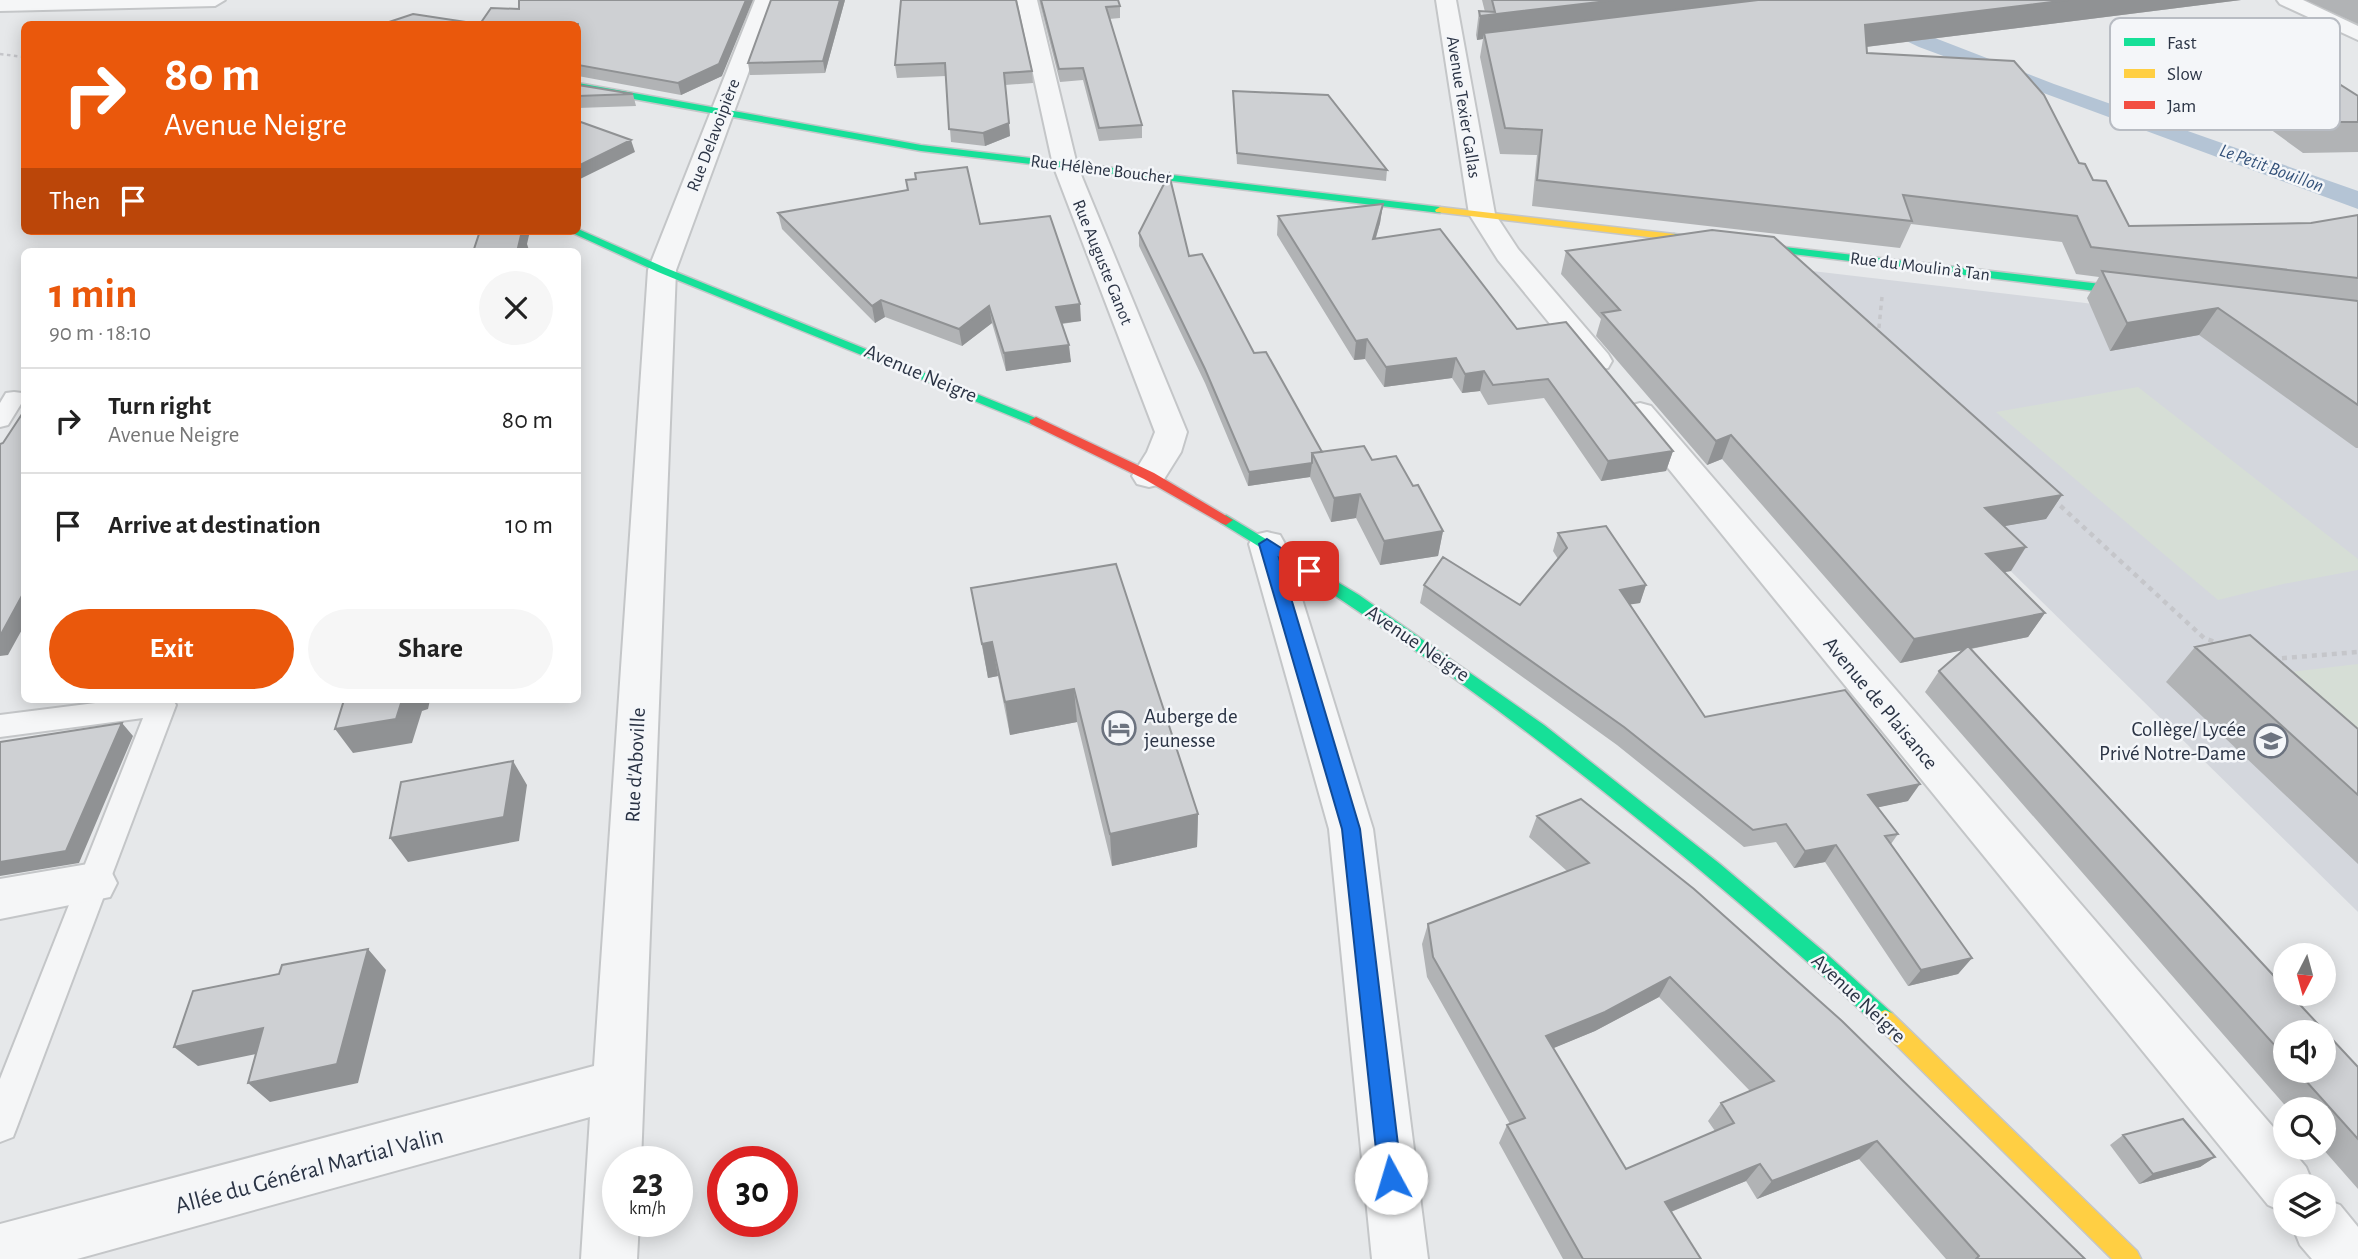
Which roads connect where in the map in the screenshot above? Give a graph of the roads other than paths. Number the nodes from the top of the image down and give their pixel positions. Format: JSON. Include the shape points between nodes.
{"nodes":[{"id":1,"x":215,"y":0,"type":"edge"},
{"id":2,"x":765,"y":0,"type":"edge"},
{"id":3,"x":1027,"y":0,"type":"edge"},
{"id":4,"x":1446,"y":0,"type":"edge"},
{"id":5,"x":2287,"y":0,"type":"edge"},
{"id":6,"x":0,"y":7,"type":"edge"},
{"id":7,"x":2325,"y":18,"type":"edge"},
{"id":8,"x":70,"y":21,"type":"edge"},
{"id":9,"x":2340,"y":25,"type":"edge"},
{"id":10,"x":2358,"y":34,"type":"edge"},
{"id":11,"x":581,"y":87,"type":"edge"},
{"id":12,"x":721,"y":114,"type":"junction"},
{"id":13,"x":1065,"y":165,"type":"junction"},
{"id":14,"x":1482,"y":214,"type":"junction"},
{"id":15,"x":581,"y":234,"type":"edge"},
{"id":16,"x":662,"y":270,"type":"junction"},
{"id":17,"x":2154,"y":294,"type":"edge"},
{"id":18,"x":14,"y":398,"type":"dead end"},
{"id":19,"x":0,"y":419,"type":"edge"},
{"id":20,"x":1149,"y":476,"type":"junction"},
{"id":21,"x":1267,"y":544,"type":"junction"},
{"id":22,"x":0,"y":726,"type":"edge"},
{"id":23,"x":94,"y":883,"type":"junction"},
{"id":24,"x":0,"y":900,"type":"edge"},
{"id":25,"x":618,"y":1085,"type":"junction"},
{"id":26,"x":0,"y":1124,"type":"edge"},
{"id":27,"x":2277,"y":1174,"type":"edge"},
{"id":28,"x":2330,"y":1237,"type":"edge"},
{"id":29,"x":0,"y":1252,"type":"edge"},
{"id":30,"x":609,"y":1259,"type":"edge"},
{"id":31,"x":1400,"y":1259,"type":"edge"},
{"id":32,"x":2129,"y":1259,"type":"edge"},
{"id":33,"x":2348,"y":1259,"type":"edge"}],
"edges":[{"from":1,"to":6,"type":"street"},
{"from":2,"to":12,"type":"street","name":"Rue Delavoipière"},
{"from":3,"to":13,"type":"street","name":"Rue Auguste Ganot"},
{"from":4,"to":14,"type":"street","name":"Avenue Texier Gallas","via":[[1462,51]]},
{"from":5,"to":7,"type":"street"},
{"from":6,"to":8,"type":"street","via":[[36,10]]},
{"from":9,"to":10,"type":"street"},
{"from":11,"to":12,"type":"street","name":"Rue Hélène Boucher"},
{"from":12,"to":13,"type":"street","name":"Rue Hélène Boucher","via":[[921,148]]},
{"from":12,"to":16,"type":"street","name":"Rue Delavoipière"},
{"from":13,"to":14,"type":"street","name":"Rue Hélène Boucher"},
{"from":13,"to":20,"type":"street","name":"Rue Auguste Ganot","via":[[1171,432]]},
{"from":14,"to":17,"type":"street","name":"Rue du Moulin à Tan"},
{"from":14,"to":27,"type":"street","name":"Avenue de Plaisance","via":[[1517,265]]},
{"from":15,"to":16,"type":"street","name":"Avenue Neigre"},
{"from":16,"to":20,"type":"street","name":"Avenue Neigre","via":[[1030,419]]},
{"from":16,"to":25,"type":"street","name":"Rue d'Aboville"},
{"from":18,"to":19,"type":"lane"},
{"from":20,"to":21,"type":"street","name":"Avenue Neigre"},
{"from":21,"to":31,"type":"street","via":[[1351,829]]},
{"from":21,"to":32,"type":"street","name":"Avenue Neigre","via":[[1436,652],[1651,818],[1847,984]]},
{"from":22,"to":23,"type":"lane","via":[[162,705]]},
{"from":23,"to":24,"type":"street"},
{"from":23,"to":26,"type":"lane"},
{"from":25,"to":29,"type":"street","name":"Allée du Général Martial Valin"},
{"from":25,"to":30,"type":"street","name":"Rue d'Aboville"},
{"from":28,"to":33,"type":"street"}]}
